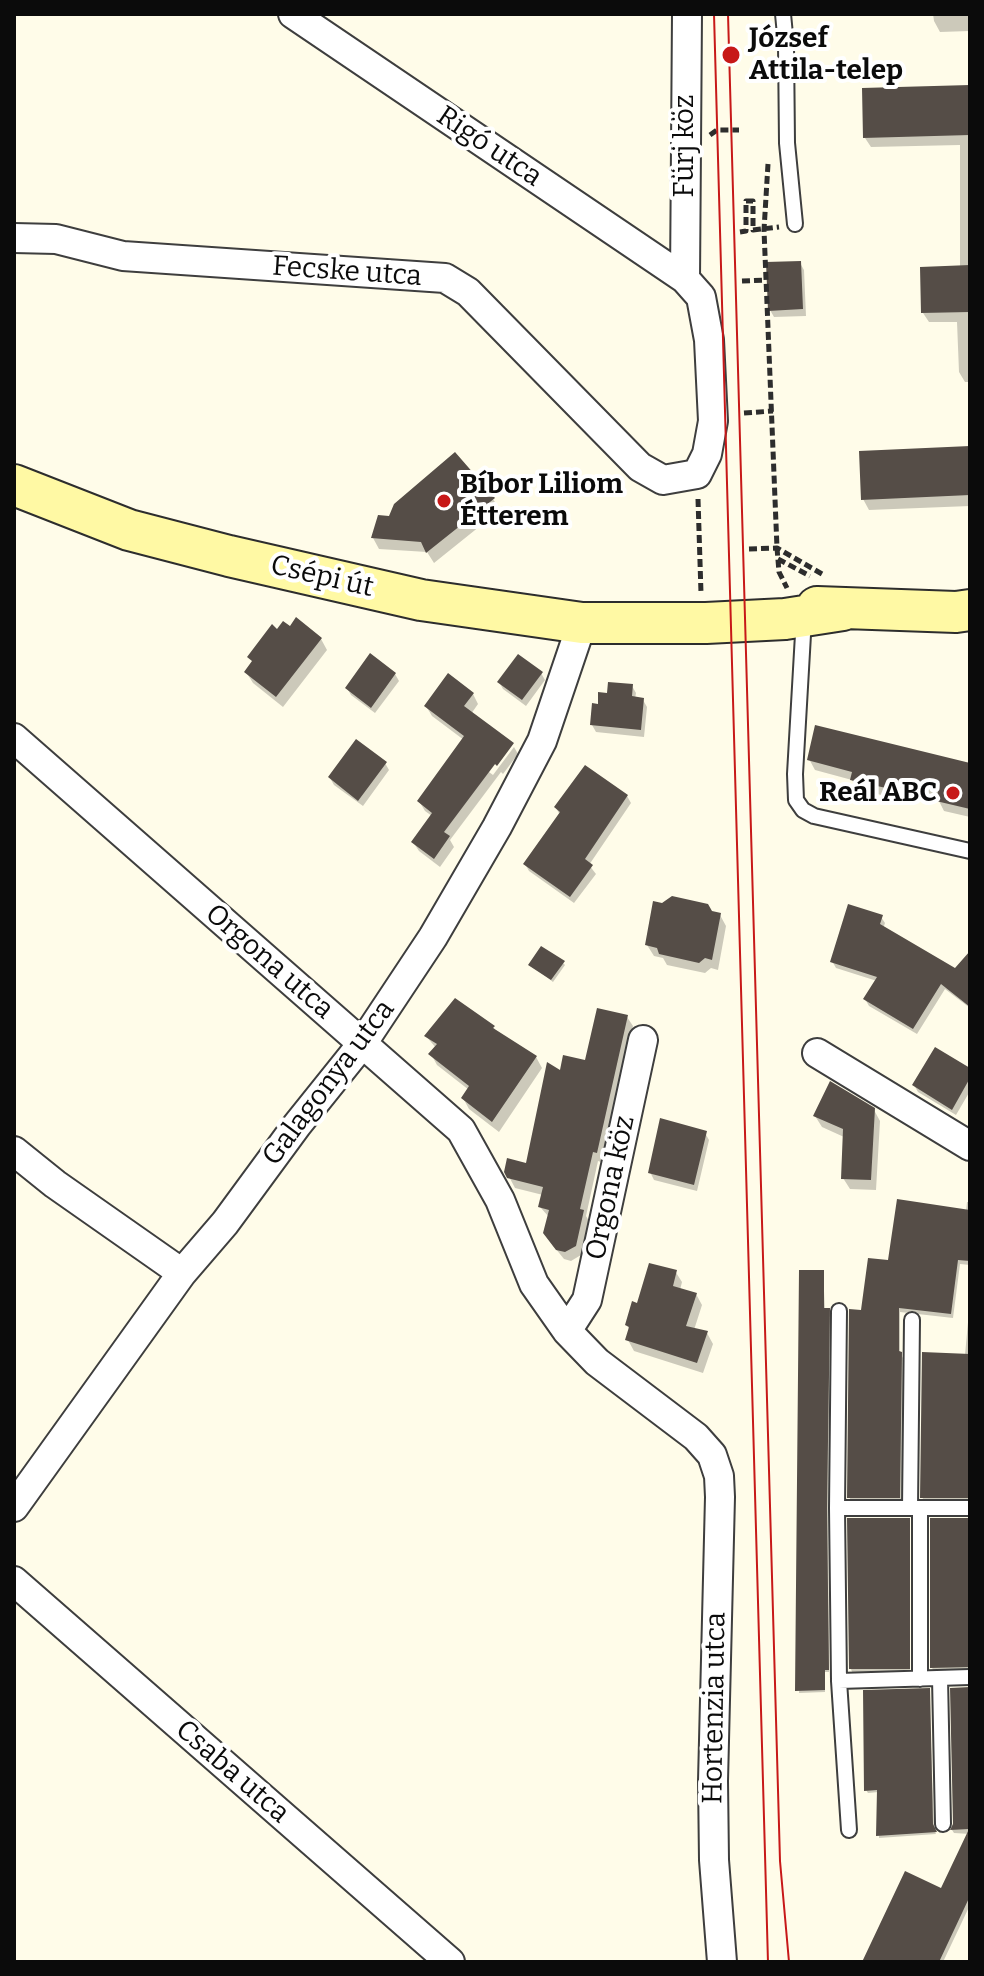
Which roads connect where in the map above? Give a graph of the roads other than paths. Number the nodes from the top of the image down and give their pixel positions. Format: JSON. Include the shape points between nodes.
{"nodes":[{"id":1,"x":293,"y":14,"type":"edge"},
{"id":2,"x":687,"y":14,"type":"edge"},
{"id":3,"x":783,"y":14,"type":"edge"},
{"id":4,"x":795,"y":224,"type":"dead end"},
{"id":5,"x":14,"y":238,"type":"edge"},
{"id":6,"x":685,"y":279,"type":"junction"},
{"id":7,"x":14,"y":485,"type":"edge"},
{"id":8,"x":813,"y":599,"type":"junction"},
{"id":9,"x":965,"y":613,"type":"edge"},
{"id":10,"x":582,"y":623,"type":"junction"},
{"id":11,"x":14,"y":738,"type":"edge"},
{"id":12,"x":970,"y":851,"type":"edge"},
{"id":13,"x":643,"y":1040,"type":"dead end"},
{"id":14,"x":362,"y":1044,"type":"junction"},
{"id":15,"x":817,"y":1053,"type":"dead end"},
{"id":16,"x":970,"y":1146,"type":"edge"},
{"id":17,"x":14,"y":1151,"type":"edge"},
{"id":18,"x":182,"y":1273,"type":"junction"},
{"id":19,"x":839,"y":1311,"type":"dead end"},
{"id":20,"x":912,"y":1320,"type":"dead end"},
{"id":21,"x":567,"y":1331,"type":"junction"},
{"id":22,"x":712,"y":1455,"type":"joint"},
{"id":23,"x":14,"y":1507,"type":"edge"},
{"id":24,"x":837,"y":1508,"type":"junction"},
{"id":25,"x":915,"y":1508,"type":"junction"},
{"id":26,"x":970,"y":1508,"type":"edge"},
{"id":27,"x":14,"y":1581,"type":"edge"},
{"id":28,"x":970,"y":1677,"type":"edge"},
{"id":29,"x":940,"y":1678,"type":"junction"},
{"id":30,"x":920,"y":1679,"type":"junction"},
{"id":31,"x":839,"y":1681,"type":"junction"},
{"id":32,"x":943,"y":1824,"type":"dead end"},
{"id":33,"x":849,"y":1830,"type":"dead end"},
{"id":34,"x":450,"y":1962,"type":"edge"},
{"id":35,"x":722,"y":1962,"type":"edge"}],
"edges":[{"from":1,"to":6,"type":"street","name":"Rigó utca"},
{"from":2,"to":6,"type":"street","name":"Fürj köz"},
{"from":3,"to":4,"type":"lane"},
{"from":5,"to":6,"type":"street","name":"Fecske utca","via":[[56,239],[123,256],[445,278],[468,292],[640,467],[663,480],[697,474],[713,421],[701,297]]},
{"from":7,"to":10,"type":"street","name":"Csépi út","via":[[129,530],[229,556],[421,600]]},
{"from":8,"to":9,"type":"street","name":"Csépi út"},
{"from":8,"to":10,"type":"street","name":"Csépi út","via":[[789,604],[709,603],[640,621]]},
{"from":8,"to":12,"type":"lane","via":[[796,800],[814,816]]},
{"from":10,"to":14,"type":"street","name":"Galagonya utca","via":[[542,741],[433,937]]},
{"from":11,"to":14,"type":"street","name":"Orgona utca"},
{"from":13,"to":21,"type":"street","name":"Orgona köz","via":[[587,1300]]},
{"from":14,"to":18,"type":"street","name":"Galagonya utca"},
{"from":14,"to":21,"type":"street","name":"Orgona utca","via":[[461,1130],[500,1200],[534,1284]]},
{"from":15,"to":16,"type":"street"},
{"from":17,"to":18,"type":"street"},
{"from":18,"to":23,"type":"street","name":"Galagonya utca"},
{"from":19,"to":24,"type":"lane"},
{"from":20,"to":25,"type":"lane"},
{"from":21,"to":22,"type":"street","name":"Orgona utca","via":[[597,1362]]},
{"from":22,"to":35,"type":"street","name":"Hortenzia utca","via":[[720,1497],[713,1781]]},
{"from":24,"to":25,"type":"lane"},
{"from":24,"to":31,"type":"lane"},
{"from":25,"to":26,"type":"lane"},
{"from":25,"to":30,"type":"lane"},
{"from":27,"to":34,"type":"street","name":"Csaba utca"},
{"from":28,"to":29,"type":"lane"},
{"from":29,"to":30,"type":"lane"},
{"from":29,"to":32,"type":"lane"},
{"from":30,"to":31,"type":"lane"},
{"from":31,"to":33,"type":"lane"}]}
